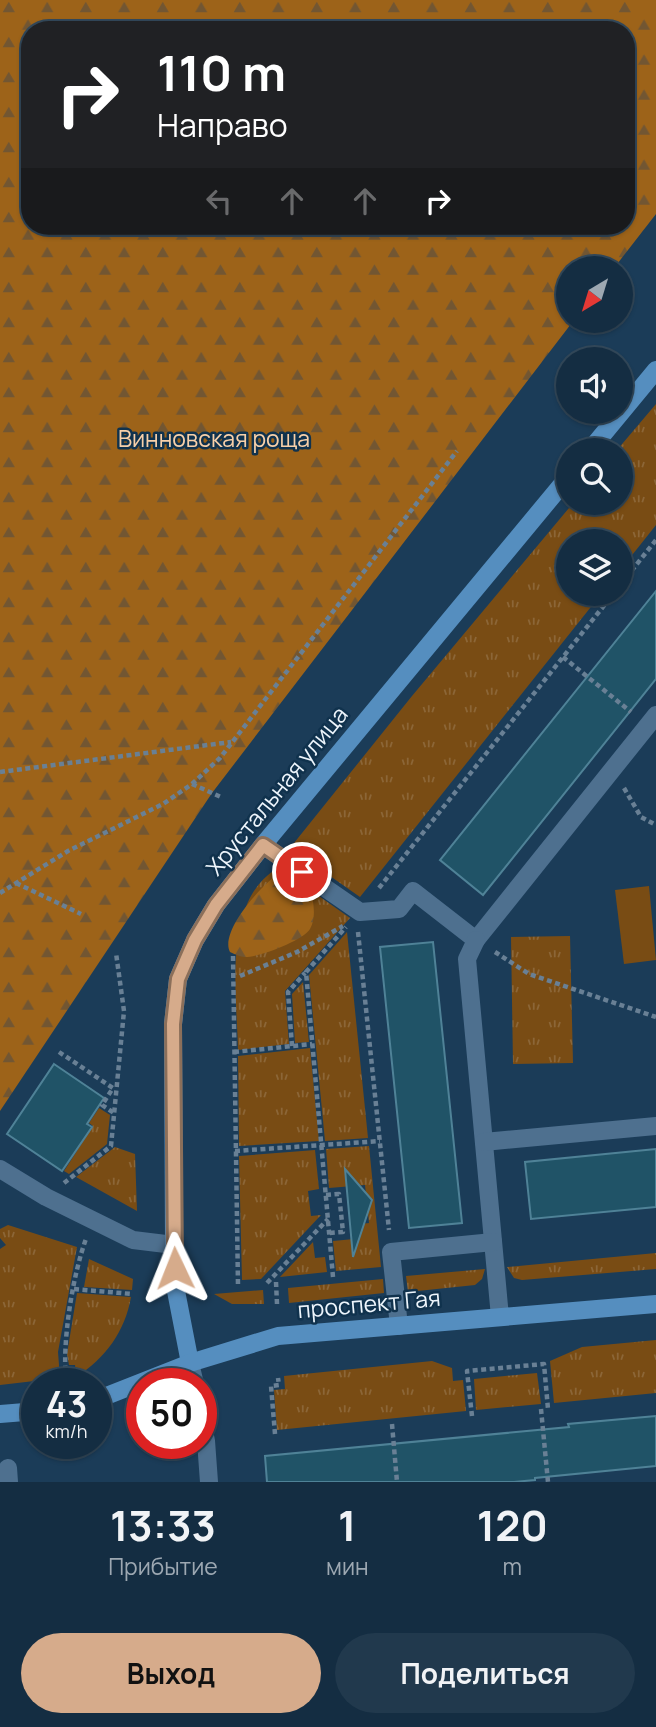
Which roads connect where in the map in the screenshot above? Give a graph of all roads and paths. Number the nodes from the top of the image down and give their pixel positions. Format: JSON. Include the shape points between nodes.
{"nodes":[{"id":1,"x":653,"y":382,"type":"edge"},
{"id":2,"x":601,"y":438,"type":"edge"},
{"id":3,"x":457,"y":451,"type":"dead end"},
{"id":4,"x":556,"y":492,"type":"edge"},
{"id":5,"x":656,"y":540,"type":"edge"},
{"id":6,"x":633,"y":569,"type":"edge"},
{"id":7,"x":563,"y":657,"type":"dead end"},
{"id":8,"x":652,"y":721,"type":"edge"},
{"id":9,"x":232,"y":742,"type":"junction"},
{"id":10,"x":613,"y":769,"type":"junction"},
{"id":11,"x":0,"y":772,"type":"edge"},
{"id":12,"x":192,"y":784,"type":"junction"},
{"id":13,"x":221,"y":797,"type":"dead end"},
{"id":14,"x":656,"y":825,"type":"edge"},
{"id":15,"x":263,"y":845,"type":"junction"},
{"id":16,"x":16,"y":883,"type":"junction"},
{"id":17,"x":0,"y":893,"type":"edge"},
{"id":18,"x":81,"y":914,"type":"dead end"},
{"id":19,"x":476,"y":940,"type":"junction"},
{"id":20,"x":116,"y":953,"type":"dead end"},
{"id":21,"x":233,"y":956,"type":"dead end"},
{"id":22,"x":306,"y":972,"type":"junction"},
{"id":23,"x":240,"y":976,"type":"dead end"},
{"id":24,"x":656,"y":1017,"type":"edge"},
{"id":25,"x":312,"y":1044,"type":"junction"},
{"id":26,"x":292,"y":1046,"type":"junction"},
{"id":27,"x":59,"y":1052,"type":"dead end"},
{"id":28,"x":234,"y":1052,"type":"junction"},
{"id":29,"x":114,"y":1113,"type":"junction"},
{"id":30,"x":656,"y":1126,"type":"edge"},
{"id":31,"x":380,"y":1140,"type":"dead end"},
{"id":32,"x":484,"y":1142,"type":"junction"},
{"id":33,"x":321,"y":1145,"type":"junction"},
{"id":34,"x":236,"y":1151,"type":"junction"},
{"id":35,"x":0,"y":1169,"type":"edge"},
{"id":36,"x":326,"y":1195,"type":"junction"},
{"id":37,"x":47,"y":1197,"type":"junction"},
{"id":38,"x":328,"y":1219,"type":"junction"},
{"id":39,"x":92,"y":1221,"type":"junction"},
{"id":40,"x":329,"y":1234,"type":"junction"},
{"id":41,"x":493,"y":1241,"type":"junction"},
{"id":42,"x":174,"y":1245,"type":"junction"},
{"id":43,"x":333,"y":1277,"type":"dead end"},
{"id":44,"x":276,"y":1282,"type":"dead end"},
{"id":45,"x":267,"y":1283,"type":"dead end"},
{"id":46,"x":238,"y":1286,"type":"dead end"},
{"id":47,"x":74,"y":1289,"type":"junction"},
{"id":48,"x":132,"y":1294,"type":"dead end"},
{"id":49,"x":277,"y":1304,"type":"dead end"},
{"id":50,"x":656,"y":1304,"type":"edge"},
{"id":51,"x":500,"y":1317,"type":"junction"},
{"id":52,"x":399,"y":1326,"type":"junction"},
{"id":53,"x":190,"y":1363,"type":"junction"},
{"id":54,"x":65,"y":1368,"type":"edge"},
{"id":55,"x":191,"y":1368,"type":"edge"},
{"id":56,"x":278,"y":1378,"type":"dead end"},
{"id":57,"x":112,"y":1394,"type":"edge"},
{"id":58,"x":541,"y":1409,"type":"dead end"},
{"id":59,"x":548,"y":1409,"type":"dead end"},
{"id":60,"x":21,"y":1412,"type":"edge"},
{"id":61,"x":0,"y":1414,"type":"edge"},
{"id":62,"x":471,"y":1416,"type":"dead end"},
{"id":63,"x":393,"y":1423,"type":"dead end"},
{"id":64,"x":275,"y":1434,"type":"dead end"},
{"id":65,"x":207,"y":1459,"type":"edge"},
{"id":66,"x":209,"y":1482,"type":"edge"},
{"id":67,"x":397,"y":1482,"type":"edge"},
{"id":68,"x":548,"y":1482,"type":"edge"}],
"edges":[{"from":1,"to":2,"type":"main road"},
{"from":3,"to":9,"type":"path"},
{"from":4,"to":15,"type":"main road","name":"Хрустальная улица"},
{"from":5,"to":6,"type":"path"},
{"from":7,"to":8,"type":"path"},
{"from":8,"to":10,"type":"street"},
{"from":9,"to":11,"type":"path"},
{"from":9,"to":12,"type":"path"},
{"from":10,"to":14,"type":"path","via":[[641,817]]},
{"from":10,"to":19,"type":"street"},
{"from":12,"to":13,"type":"path"},
{"from":12,"to":16,"type":"path"},
{"from":15,"to":19,"type":"street","via":[[360,912],[399,909],[413,891]]},
{"from":15,"to":42,"type":"main road","name":"Хрустальная улица","via":[[216,905],[178,979],[173,1024]]},
{"from":16,"to":17,"type":"path"},
{"from":16,"to":18,"type":"path"},
{"from":19,"to":24,"type":"path","via":[[529,974]]},
{"from":19,"to":32,"type":"street","via":[[467,959]]},
{"from":20,"to":29,"type":"path","via":[[124,1011]]},
{"from":21,"to":28,"type":"path"},
{"from":22,"to":23,"type":"path","via":[[353,920],[297,952]]},
{"from":22,"to":25,"type":"path"},
{"from":22,"to":26,"type":"path","via":[[288,992]]},
{"from":25,"to":26,"type":"path"},
{"from":25,"to":33,"type":"path"},
{"from":26,"to":28,"type":"path"},
{"from":27,"to":29,"type":"path","via":[[113,1088],[102,1105]]},
{"from":28,"to":34,"type":"path"},
{"from":29,"to":37,"type":"path","via":[[111,1146]]},
{"from":30,"to":32,"type":"street"},
{"from":31,"to":33,"type":"path"},
{"from":32,"to":41,"type":"street"},
{"from":33,"to":34,"type":"path"},
{"from":33,"to":36,"type":"path"},
{"from":34,"to":46,"type":"path"},
{"from":35,"to":37,"type":"street"},
{"from":36,"to":38,"type":"path"},
{"from":36,"to":40,"type":"path","via":[[339,1194],[343,1232]]},
{"from":37,"to":39,"type":"street"},
{"from":38,"to":40,"type":"path"},
{"from":38,"to":45,"type":"path"},
{"from":39,"to":42,"type":"street","via":[[133,1240]]},
{"from":39,"to":47,"type":"path"},
{"from":40,"to":43,"type":"path"},
{"from":41,"to":51,"type":"street"},
{"from":41,"to":52,"type":"street","via":[[391,1252]]},
{"from":42,"to":53,"type":"main road","name":"Хрустальная улица","via":[[176,1291]]},
{"from":44,"to":49,"type":"path"},
{"from":47,"to":48,"type":"path"},
{"from":47,"to":54,"type":"path"},
{"from":50,"to":51,"type":"main road","name":"проспект Гая"},
{"from":51,"to":52,"type":"main road","name":"проспект Гая"},
{"from":52,"to":53,"type":"main road","name":"проспект Гая","via":[[278,1336]]},
{"from":53,"to":55,"type":"street"},
{"from":53,"to":57,"type":"main road","name":"проспект Гая"},
{"from":56,"to":64,"type":"path","via":[[279,1385],[271,1386]]},
{"from":58,"to":68,"type":"path"},
{"from":59,"to":62,"type":"path","via":[[544,1364],[467,1371]]},
{"from":60,"to":61,"type":"main road"},
{"from":63,"to":67,"type":"path"},
{"from":65,"to":66,"type":"street"}]}
